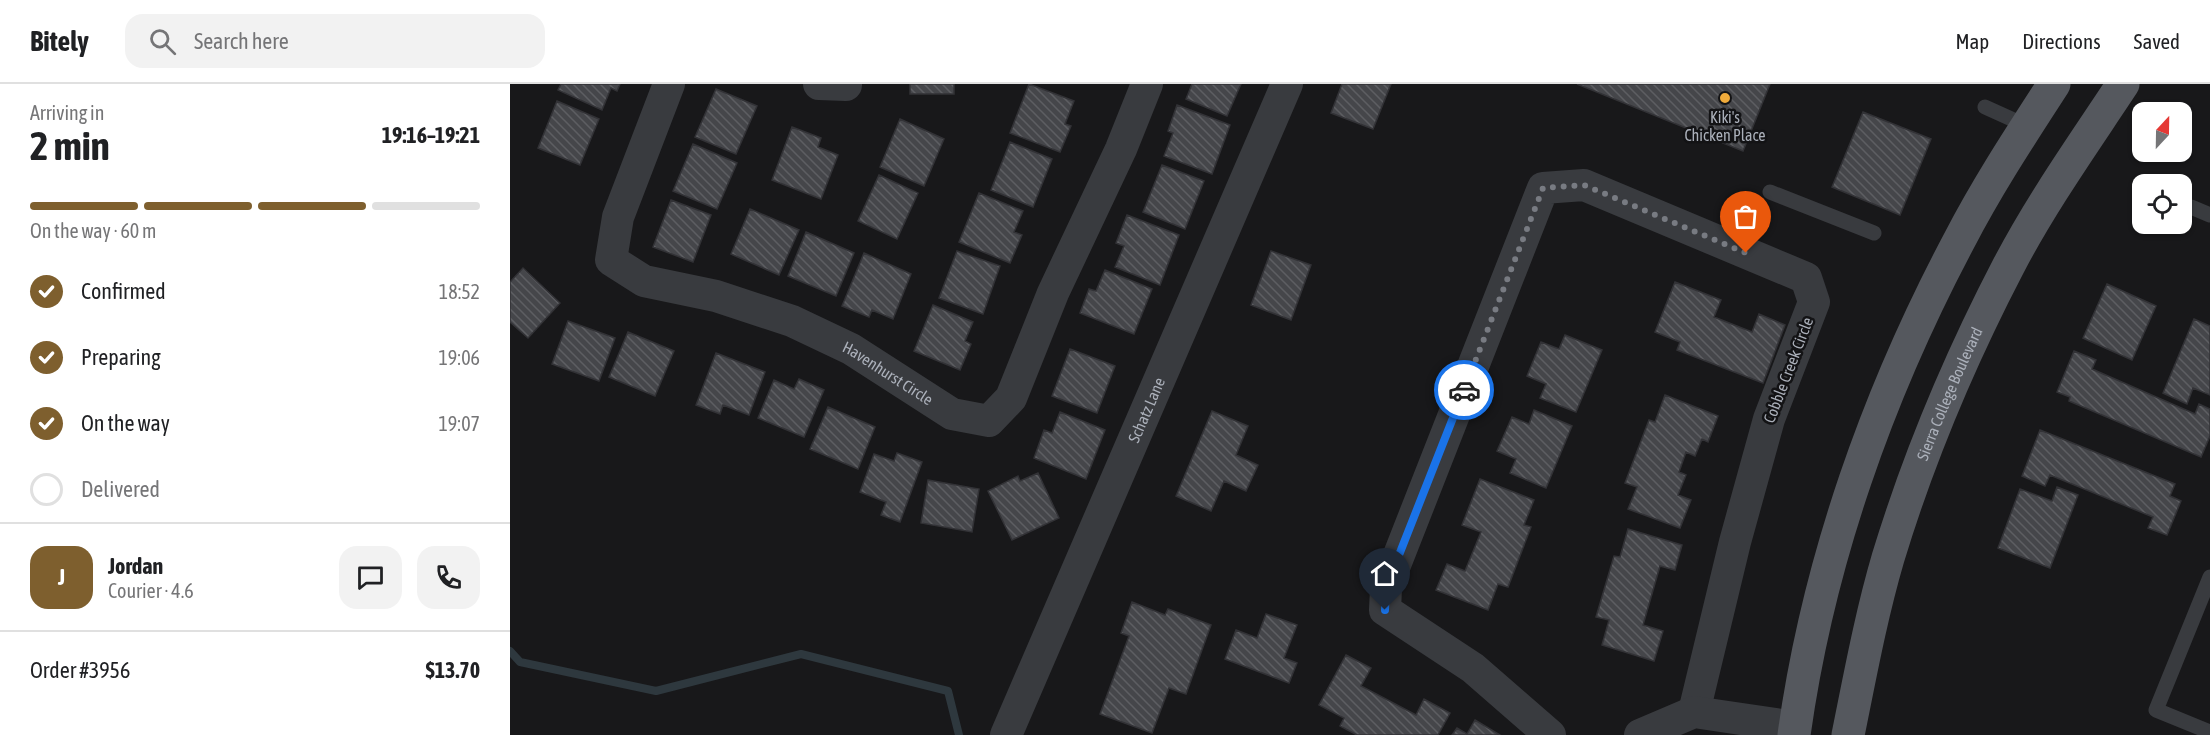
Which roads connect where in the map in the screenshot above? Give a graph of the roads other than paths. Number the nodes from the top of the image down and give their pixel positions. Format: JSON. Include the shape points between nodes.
{"nodes":[{"id":1,"x":669,"y":84,"type":"edge"},
{"id":2,"x":1148,"y":84,"type":"edge"},
{"id":3,"x":1287,"y":84,"type":"edge"},
{"id":4,"x":2054,"y":84,"type":"edge"},
{"id":5,"x":2123,"y":84,"type":"edge"},
{"id":6,"x":1985,"y":107,"type":"dead end"},
{"id":7,"x":2027,"y":126,"type":"junction"},
{"id":8,"x":1770,"y":192,"type":"dead end"},
{"id":9,"x":2192,"y":207,"type":"edge"},
{"id":10,"x":2210,"y":215,"type":"edge"},
{"id":11,"x":1874,"y":233,"type":"dead end"},
{"id":12,"x":2210,"y":577,"type":"edge"},
{"id":13,"x":1694,"y":712,"type":"junction"},
{"id":14,"x":1795,"y":731,"type":"edge"},
{"id":15,"x":2210,"y":732,"type":"edge"},
{"id":16,"x":1006,"y":735,"type":"edge"},
{"id":17,"x":1550,"y":735,"type":"edge"},
{"id":18,"x":1640,"y":735,"type":"edge"},
{"id":19,"x":1848,"y":735,"type":"edge"}],
"edges":[{"from":1,"to":2,"type":"street","name":"Havenhurst Circle","via":[[618,217],[611,260],[644,281],[716,296],[792,321],[851,349],[952,414],[989,421],[1011,398],[1053,293]]},
{"from":3,"to":16,"type":"street","name":"Schatz Lane"},
{"from":4,"to":7,"type":"main road"},
{"from":5,"to":19,"type":"main road","name":"Sierra College Boulevard","via":[[2010,263],[1958,368],[1907,498],[1888,560]]},
{"from":6,"to":7,"type":"lane"},
{"from":7,"to":14,"type":"main road","via":[[1950,257],[1878,420],[1836,542],[1803,676]]},
{"from":8,"to":11,"type":"lane"},
{"from":9,"to":10,"type":"lane"},
{"from":12,"to":15,"type":"lane","via":[[2156,710]]},
{"from":13,"to":14,"type":"street"},
{"from":13,"to":17,"type":"street","name":"Cobble Creek Circle","via":[[1768,419],[1814,302],[1806,278],[1584,185],[1543,188],[1386,588],[1385,610],[1473,668]]},
{"from":13,"to":18,"type":"street"}]}
